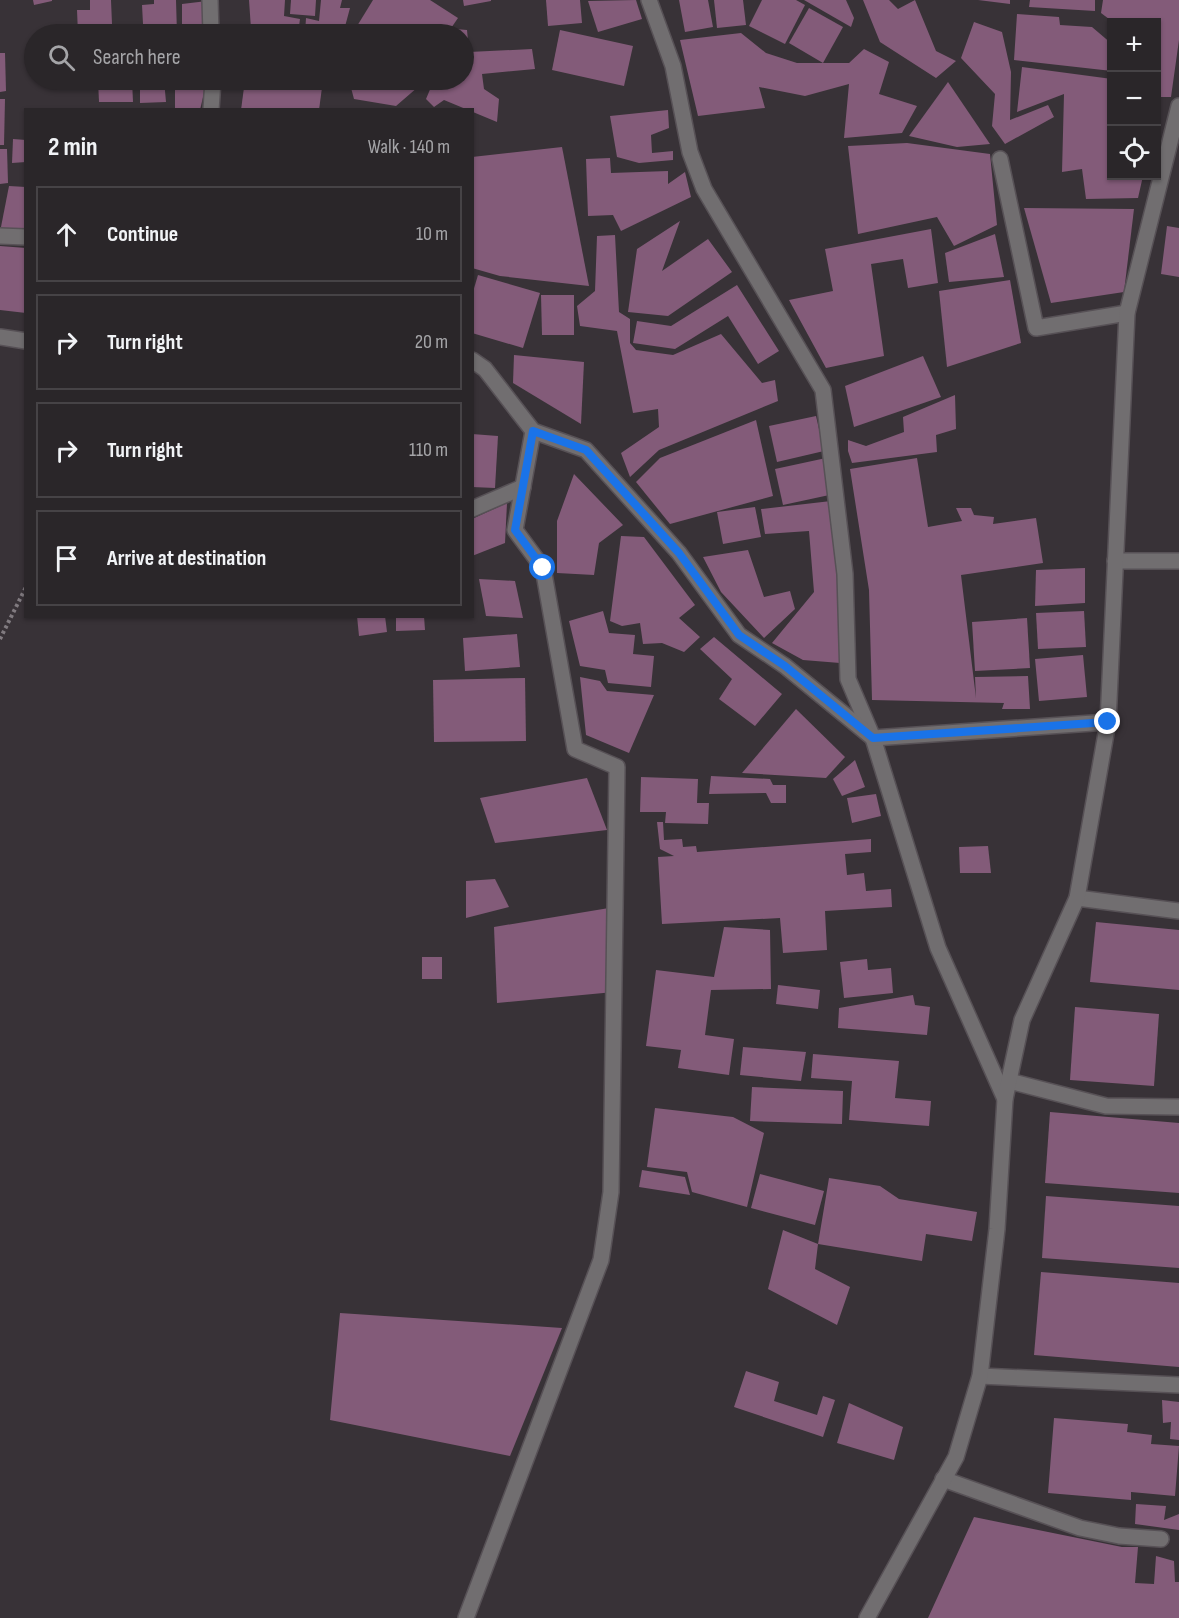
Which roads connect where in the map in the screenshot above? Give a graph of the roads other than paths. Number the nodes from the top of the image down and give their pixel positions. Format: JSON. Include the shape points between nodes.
{"nodes":[{"id":1,"x":210,"y":0,"type":"edge"},
{"id":2,"x":649,"y":0,"type":"edge"},
{"id":3,"x":211,"y":24,"type":"edge"},
{"id":4,"x":212,"y":90,"type":"edge"},
{"id":5,"x":211,"y":108,"type":"edge"},
{"id":6,"x":1179,"y":111,"type":"edge"},
{"id":7,"x":1000,"y":159,"type":"dead end"},
{"id":8,"x":0,"y":236,"type":"edge"},
{"id":9,"x":24,"y":237,"type":"edge"},
{"id":10,"x":1127,"y":313,"type":"junction"},
{"id":11,"x":0,"y":337,"type":"edge"},
{"id":12,"x":24,"y":341,"type":"edge"},
{"id":13,"x":474,"y":361,"type":"edge"},
{"id":14,"x":533,"y":431,"type":"junction"},
{"id":15,"x":523,"y":487,"type":"junction"},
{"id":16,"x":474,"y":508,"type":"edge"},
{"id":17,"x":1115,"y":561,"type":"junction"},
{"id":18,"x":1179,"y":561,"type":"edge"},
{"id":19,"x":1108,"y":722,"type":"junction"},
{"id":20,"x":873,"y":738,"type":"junction"},
{"id":21,"x":1077,"y":898,"type":"junction"},
{"id":22,"x":1179,"y":911,"type":"edge"},
{"id":23,"x":1009,"y":1081,"type":"junction"},
{"id":24,"x":1005,"y":1100,"type":"junction"},
{"id":25,"x":1179,"y":1107,"type":"edge"},
{"id":26,"x":981,"y":1376,"type":"junction"},
{"id":27,"x":1179,"y":1385,"type":"edge"},
{"id":28,"x":943,"y":1479,"type":"junction"},
{"id":29,"x":1161,"y":1539,"type":"dead end"},
{"id":30,"x":466,"y":1618,"type":"edge"},
{"id":31,"x":867,"y":1618,"type":"edge"}],
"edges":[{"from":1,"to":3,"type":"street"},
{"from":2,"to":20,"type":"street","via":[[674,66],[690,152],[704,189],[823,390],[845,574],[848,679]]},
{"from":4,"to":5,"type":"street"},
{"from":6,"to":10,"type":"street"},
{"from":7,"to":10,"type":"street","via":[[1036,328]]},
{"from":8,"to":9,"type":"street"},
{"from":10,"to":17,"type":"street"},
{"from":11,"to":12,"type":"street"},
{"from":13,"to":14,"type":"street","via":[[485,369]]},
{"from":14,"to":15,"type":"street"},
{"from":14,"to":20,"type":"street","via":[[586,450],[679,553],[739,635],[785,666]]},
{"from":15,"to":16,"type":"street"},
{"from":15,"to":30,"type":"street","via":[[515,530],[543,568],[575,749],[617,768],[611,1192],[601,1260]]},
{"from":17,"to":18,"type":"street"},
{"from":17,"to":19,"type":"street"},
{"from":19,"to":20,"type":"street"},
{"from":19,"to":21,"type":"street"},
{"from":20,"to":24,"type":"street","via":[[938,948]]},
{"from":21,"to":22,"type":"street"},
{"from":21,"to":23,"type":"street","via":[[1022,1020]]},
{"from":23,"to":24,"type":"street"},
{"from":23,"to":25,"type":"street","via":[[1106,1106]]},
{"from":24,"to":26,"type":"street","via":[[997,1229]]},
{"from":26,"to":27,"type":"street"},
{"from":26,"to":28,"type":"street","via":[[956,1457]]},
{"from":28,"to":29,"type":"street","via":[[1080,1528]]},
{"from":28,"to":31,"type":"street"}]}
